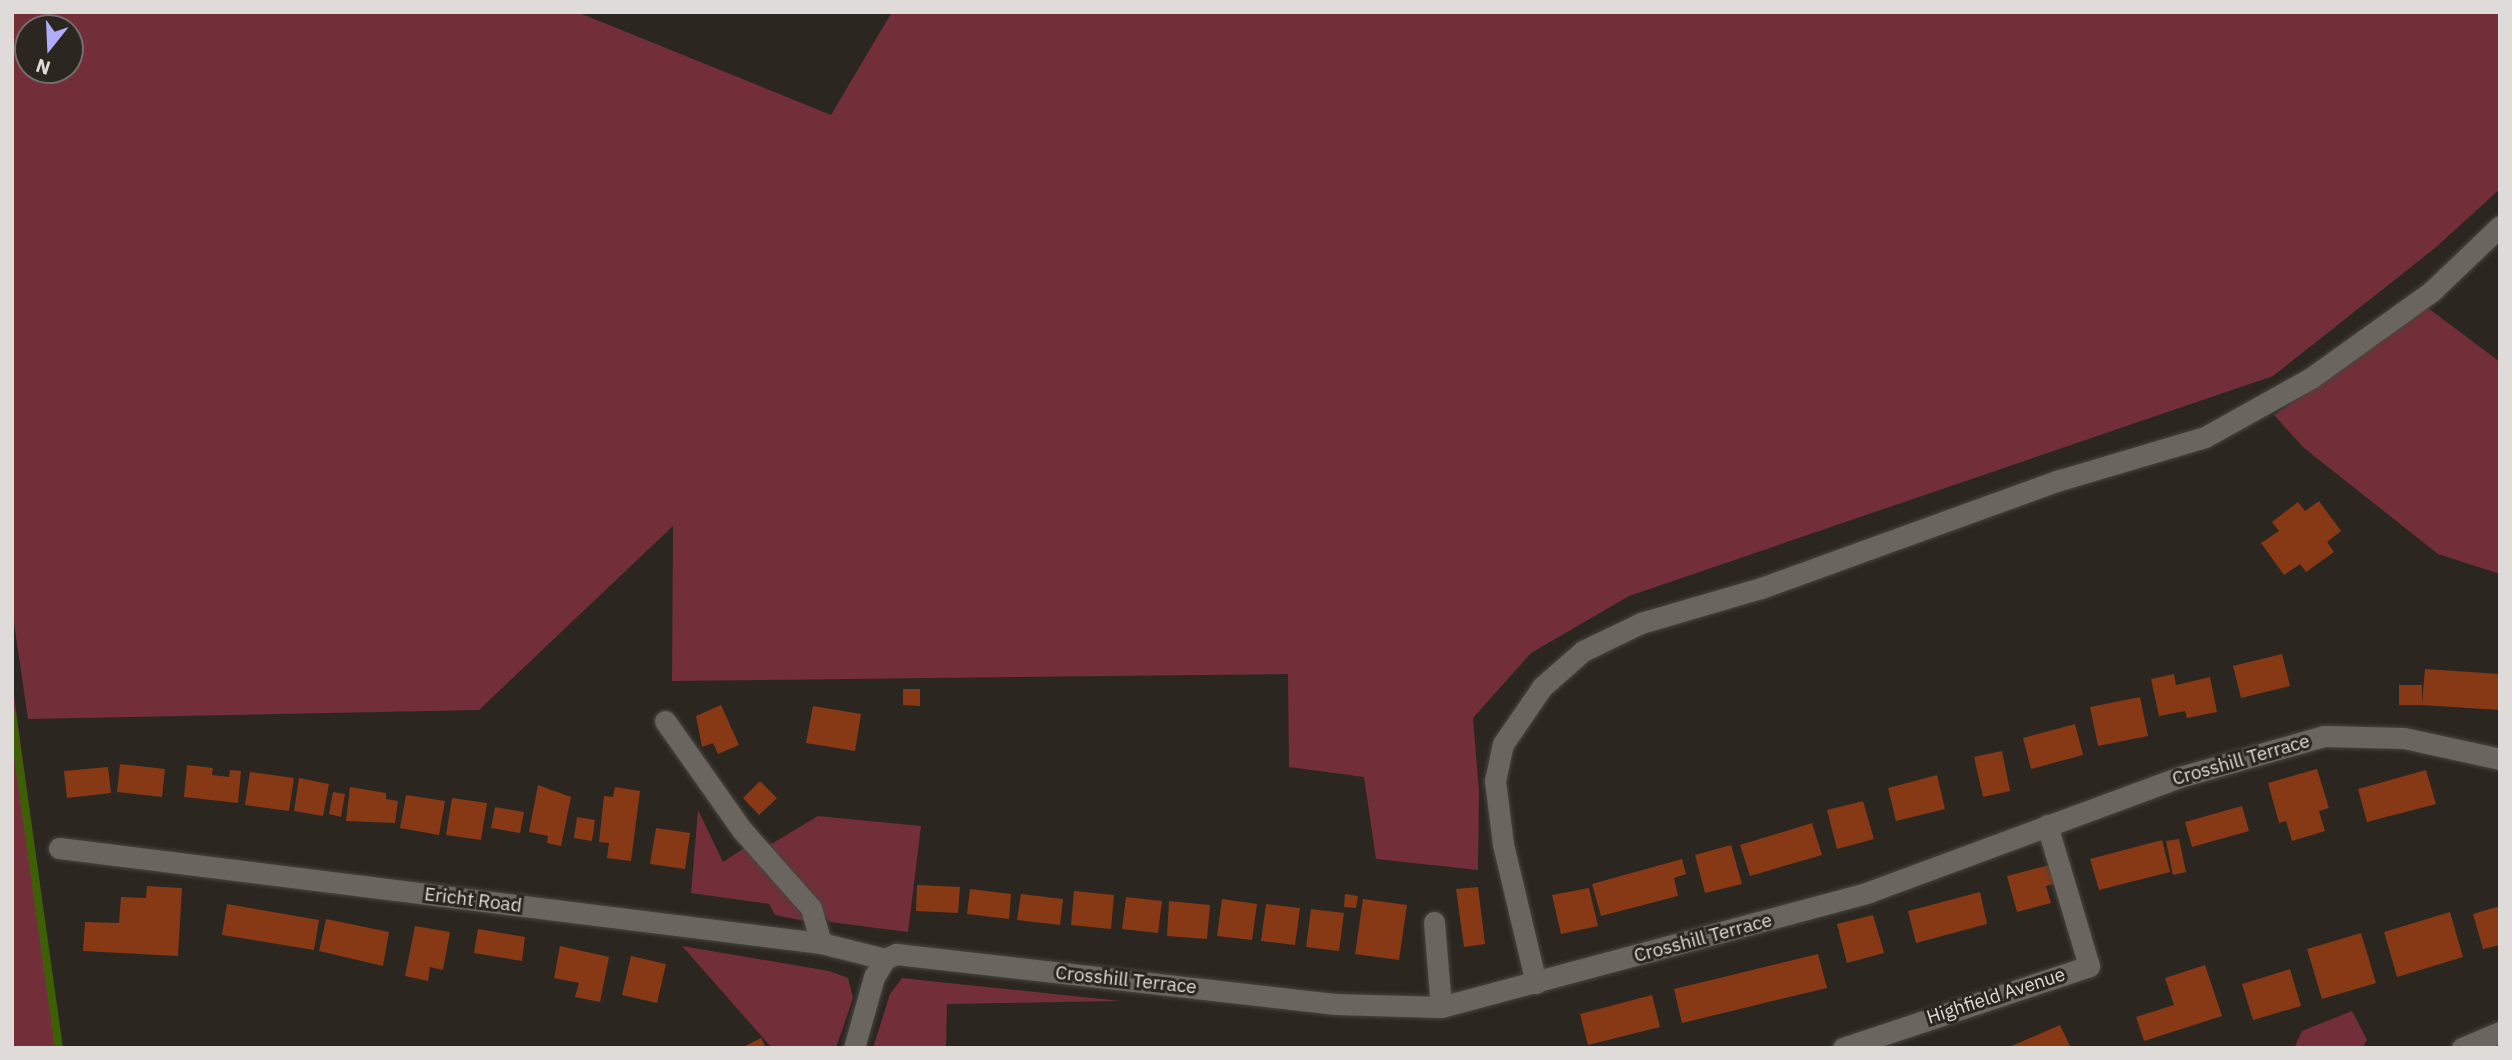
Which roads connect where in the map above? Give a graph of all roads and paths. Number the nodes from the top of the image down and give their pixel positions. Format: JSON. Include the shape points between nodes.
{"nodes":[{"id":1,"x":2500,"y":226,"type":"edge"},
{"id":2,"x":666,"y":721,"type":"dead end"},
{"id":3,"x":2500,"y":759,"type":"edge"},
{"id":4,"x":2048,"y":825,"type":"junction"},
{"id":5,"x":59,"y":848,"type":"dead end"},
{"id":6,"x":1434,"y":922,"type":"dead end"},
{"id":7,"x":821,"y":943,"type":"junction"},
{"id":8,"x":885,"y":959,"type":"junction"},
{"id":9,"x":1536,"y":983,"type":"junction"},
{"id":10,"x":1441,"y":1007,"type":"junction"},
{"id":11,"x":2500,"y":1032,"type":"edge"},
{"id":12,"x":854,"y":1048,"type":"edge"},
{"id":13,"x":1843,"y":1048,"type":"edge"},
{"id":14,"x":2462,"y":1048,"type":"edge"}],
"edges":[{"from":1,"to":9,"type":"street","via":[[2432,291],[2367,339],[2311,378],[2205,437],[2060,480],[1761,588],[1641,623],[1583,650],[1542,687],[1503,744],[1495,781],[1503,844]]},
{"from":2,"to":7,"type":"street","via":[[742,830],[811,908]]},
{"from":3,"to":4,"type":"street","name":"Crosshill Terrace","via":[[2404,737],[2324,736],[2180,777]]},
{"from":4,"to":9,"type":"street","name":"Crosshill Terrace","via":[[1869,892]]},
{"from":4,"to":13,"type":"street","name":"Highfield Avenue","via":[[2089,966]]},
{"from":5,"to":7,"type":"street","name":"Ericht Road"},
{"from":6,"to":10,"type":"street"},
{"from":7,"to":8,"type":"street","name":"Ericht Road"},
{"from":8,"to":10,"type":"street","name":"Crosshill Terrace","via":[[896,954],[1335,1004]]},
{"from":8,"to":12,"type":"street","via":[[874,977]]},
{"from":9,"to":10,"type":"street","name":"Crosshill Terrace"},
{"from":11,"to":14,"type":"street"}]}
